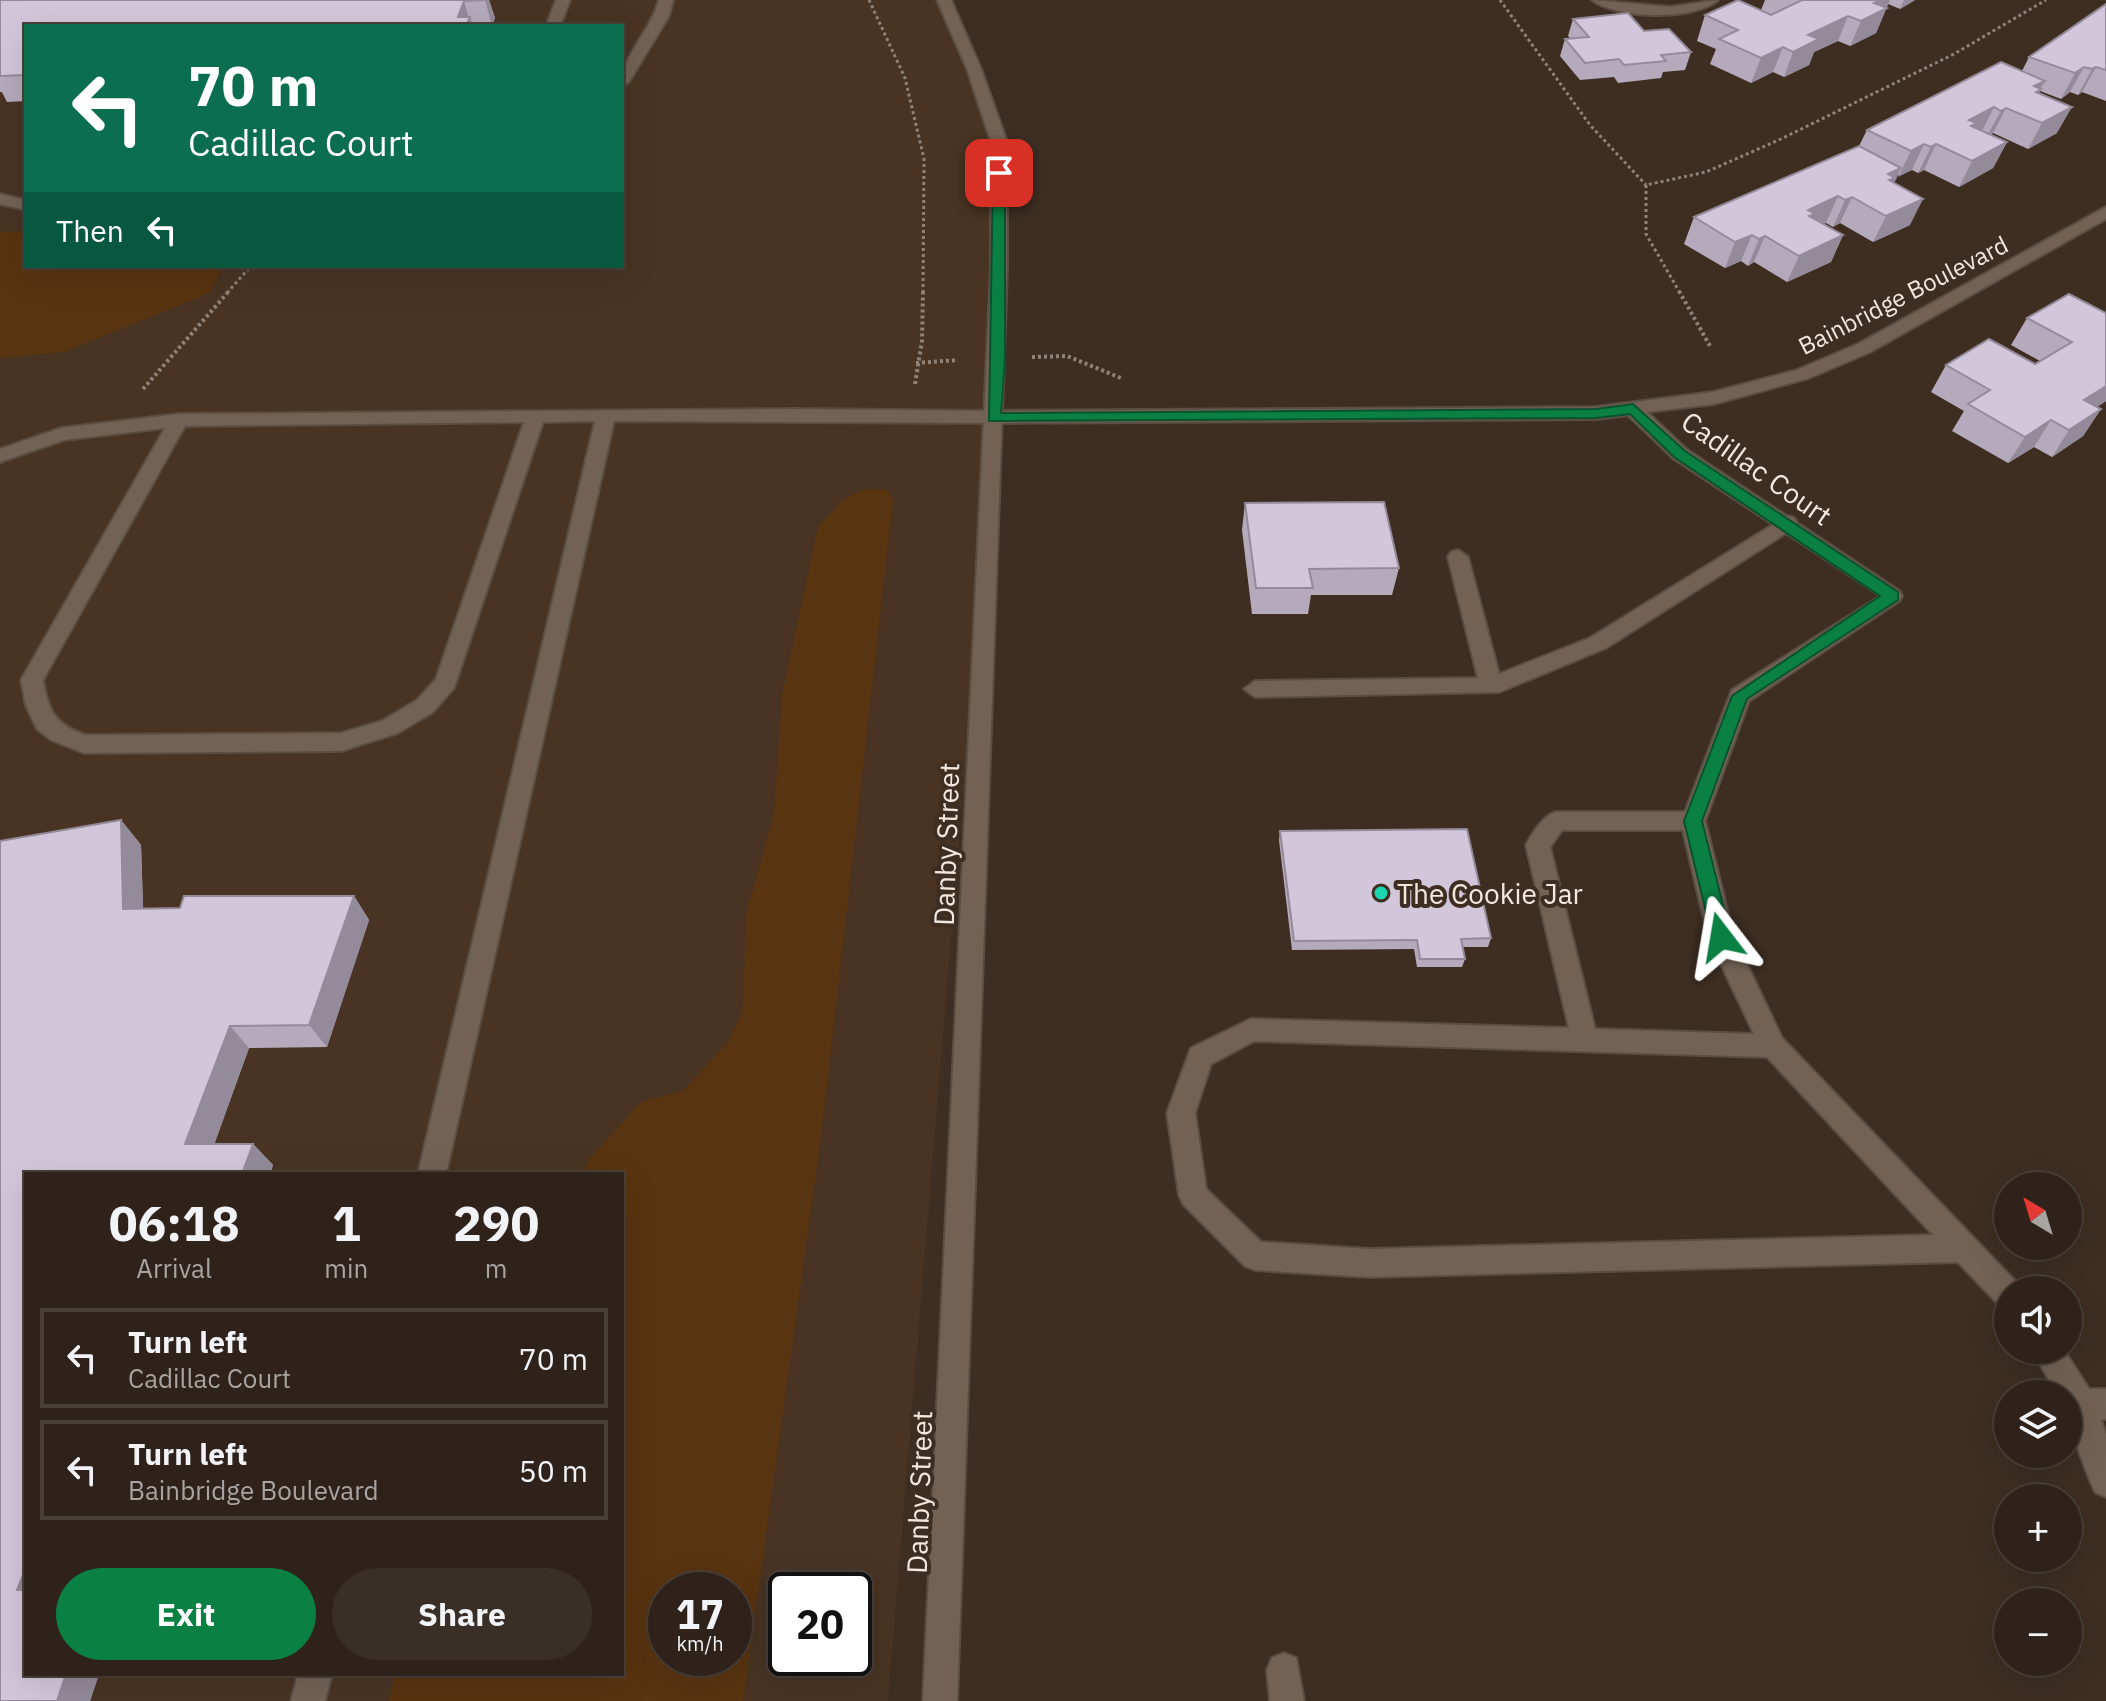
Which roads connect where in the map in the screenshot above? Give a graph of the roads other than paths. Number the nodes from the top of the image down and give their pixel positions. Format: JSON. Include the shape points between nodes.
{"nodes":[{"id":1,"x":563,"y":0,"type":"edge"},
{"id":2,"x":666,"y":0,"type":"edge"},
{"id":3,"x":944,"y":0,"type":"edge"},
{"id":4,"x":1599,"y":0,"type":"edge"},
{"id":5,"x":1711,"y":0,"type":"edge"},
{"id":6,"x":554,"y":24,"type":"edge"},
{"id":7,"x":624,"y":79,"type":"edge"},
{"id":8,"x":0,"y":199,"type":"edge"},
{"id":9,"x":24,"y":205,"type":"edge"},
{"id":10,"x":2106,"y":212,"type":"edge"},
{"id":11,"x":1633,"y":409,"type":"junction"},
{"id":12,"x":535,"y":416,"type":"junction"},
{"id":13,"x":606,"y":416,"type":"junction"},
{"id":14,"x":994,"y":417,"type":"junction"},
{"id":15,"x":179,"y":420,"type":"junction"},
{"id":16,"x":0,"y":456,"type":"edge"},
{"id":17,"x":1787,"y":523,"type":"junction"},
{"id":18,"x":1458,"y":557,"type":"dead end"},
{"id":19,"x":1491,"y":686,"type":"junction"},
{"id":20,"x":1255,"y":689,"type":"dead end"},
{"id":21,"x":1693,"y":821,"type":"junction"},
{"id":22,"x":1584,"y":1038,"type":"junction"},
{"id":23,"x":1773,"y":1046,"type":"junction"},
{"id":24,"x":432,"y":1172,"type":"edge"},
{"id":25,"x":1965,"y":1248,"type":"junction"},
{"id":26,"x":1994,"y":1279,"type":"edge"},
{"id":27,"x":2059,"y":1364,"type":"edge"},
{"id":28,"x":2093,"y":1404,"type":"edge"},
{"id":29,"x":2106,"y":1481,"type":"edge"},
{"id":30,"x":314,"y":1676,"type":"edge"},
{"id":31,"x":308,"y":1701,"type":"edge"},
{"id":32,"x":940,"y":1701,"type":"edge"}],
"edges":[{"from":1,"to":6,"type":"street"},
{"from":2,"to":7,"type":"street","via":[[662,16]]},
{"from":3,"to":14,"type":"street","name":"Danby Street","via":[[999,142]]},
{"from":4,"to":5,"type":"street","via":[[1668,11]]},
{"from":8,"to":9,"type":"street"},
{"from":10,"to":11,"type":"street","name":"Bainbridge Boulevard","via":[[1864,348],[1803,374],[1714,398]]},
{"from":11,"to":14,"type":"street","name":"Bainbridge Boulevard"},
{"from":11,"to":17,"type":"street","name":"Cadillac Court","via":[[1680,454]]},
{"from":12,"to":13,"type":"street","name":"Bainbridge Boulevard"},
{"from":12,"to":15,"type":"street","name":"Bainbridge Boulevard"},
{"from":12,"to":15,"type":"street","via":[[446,682],[425,706],[390,727],[341,742],[84,744],[49,731],[36,712],[32,680]]},
{"from":13,"to":14,"type":"street","name":"Bainbridge Boulevard"},
{"from":13,"to":24,"type":"street"},
{"from":14,"to":32,"type":"street","name":"Danby Street"},
{"from":15,"to":16,"type":"street","name":"Bainbridge Boulevard","via":[[61,434]]},
{"from":17,"to":19,"type":"street","via":[[1598,643]]},
{"from":17,"to":21,"type":"street","name":"Cadillac Court","via":[[1892,596],[1740,696]]},
{"from":18,"to":19,"type":"street"},
{"from":19,"to":20,"type":"street"},
{"from":21,"to":22,"type":"street","via":[[1556,821],[1538,845]]},
{"from":21,"to":23,"type":"street","via":[[1721,937]]},
{"from":22,"to":23,"type":"street"},
{"from":22,"to":25,"type":"street","via":[[1251,1030],[1200,1056],[1181,1113],[1193,1195],[1255,1256],[1369,1263]]},
{"from":23,"to":25,"type":"street"},
{"from":25,"to":26,"type":"street"},
{"from":27,"to":28,"type":"street"},
{"from":28,"to":29,"type":"street"},
{"from":30,"to":31,"type":"street"}]}
